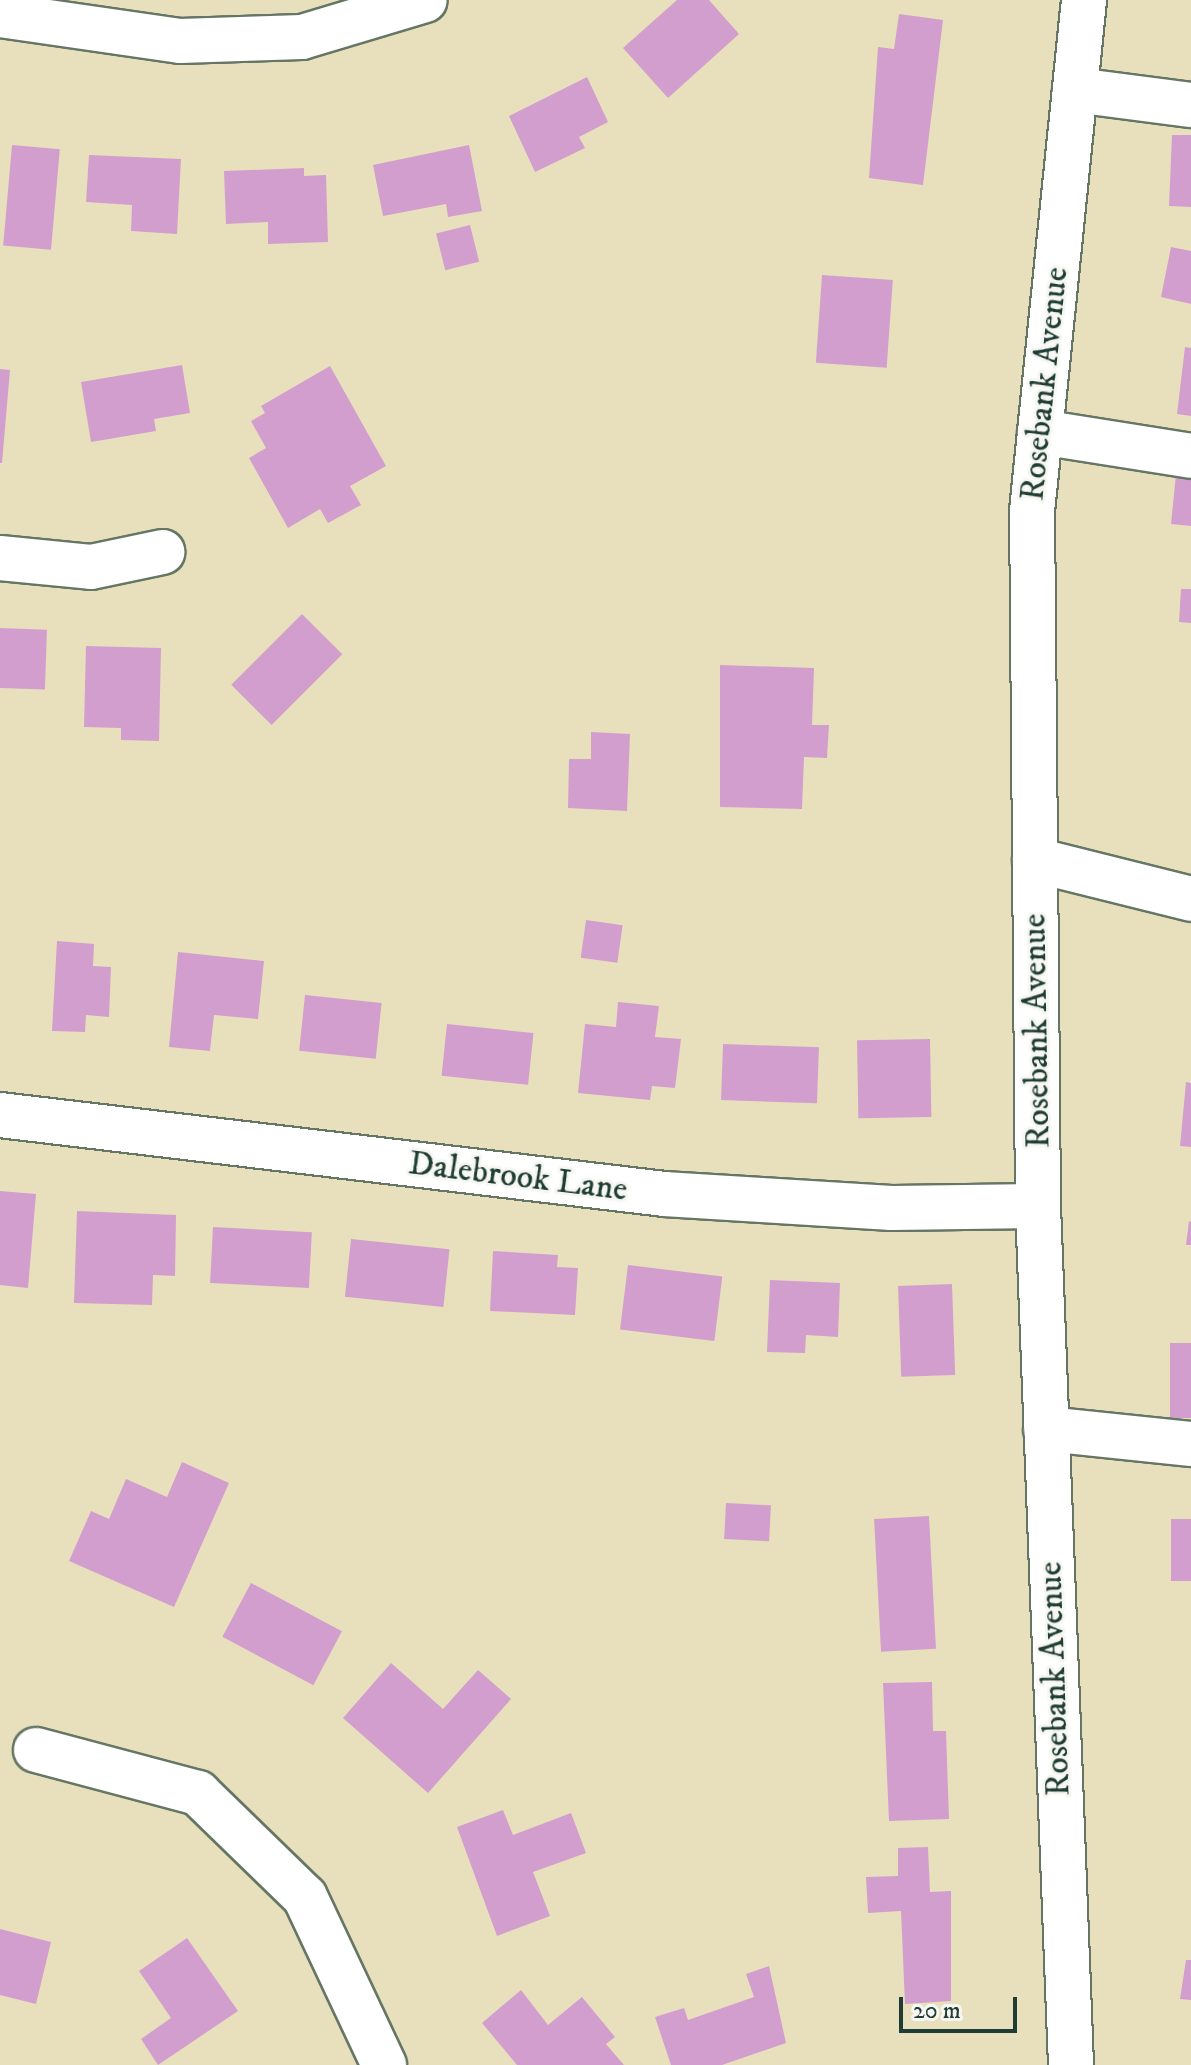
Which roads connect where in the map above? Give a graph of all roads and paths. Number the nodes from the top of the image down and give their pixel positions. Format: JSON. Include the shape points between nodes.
{"nodes":[{"id":1,"x":425,"y":0,"type":"edge"},
{"id":2,"x":1084,"y":0,"type":"edge"},
{"id":3,"x":0,"y":15,"type":"edge"},
{"id":4,"x":1075,"y":90,"type":"junction"},
{"id":5,"x":1191,"y":105,"type":"edge"},
{"id":6,"x":1040,"y":432,"type":"junction"},
{"id":7,"x":1191,"y":456,"type":"edge"},
{"id":8,"x":162,"y":552,"type":"dead end"},
{"id":9,"x":0,"y":558,"type":"edge"},
{"id":10,"x":1035,"y":860,"type":"junction"},
{"id":11,"x":1191,"y":899,"type":"edge"},
{"id":12,"x":0,"y":1115,"type":"edge"},
{"id":13,"x":1038,"y":1206,"type":"junction"},
{"id":14,"x":1046,"y":1429,"type":"junction"},
{"id":15,"x":1191,"y":1444,"type":"edge"},
{"id":16,"x":36,"y":1750,"type":"dead end"},
{"id":17,"x":384,"y":2065,"type":"edge"},
{"id":18,"x":1071,"y":2065,"type":"edge"}],
"edges":[{"from":1,"to":3,"type":"street","via":[[302,37],[180,41]]},
{"from":2,"to":4,"type":"street","name":"Rosebank Avenue"},
{"from":4,"to":5,"type":"street"},
{"from":4,"to":6,"type":"street","name":"Rosebank Avenue"},
{"from":6,"to":7,"type":"street"},
{"from":6,"to":10,"type":"street","name":"Rosebank Avenue","via":[[1032,511]]},
{"from":8,"to":9,"type":"street","via":[[91,567]]},
{"from":10,"to":11,"type":"street"},
{"from":10,"to":13,"type":"street","name":"Rosebank Avenue"},
{"from":12,"to":13,"type":"street","name":"Dalebrook Lane","via":[[664,1194],[877,1207]]},
{"from":13,"to":14,"type":"street","name":"Rosebank Avenue"},
{"from":14,"to":15,"type":"street"},
{"from":14,"to":18,"type":"street","name":"Rosebank Avenue"},
{"from":16,"to":17,"type":"street","via":[[198,1793],[305,1897]]}]}
